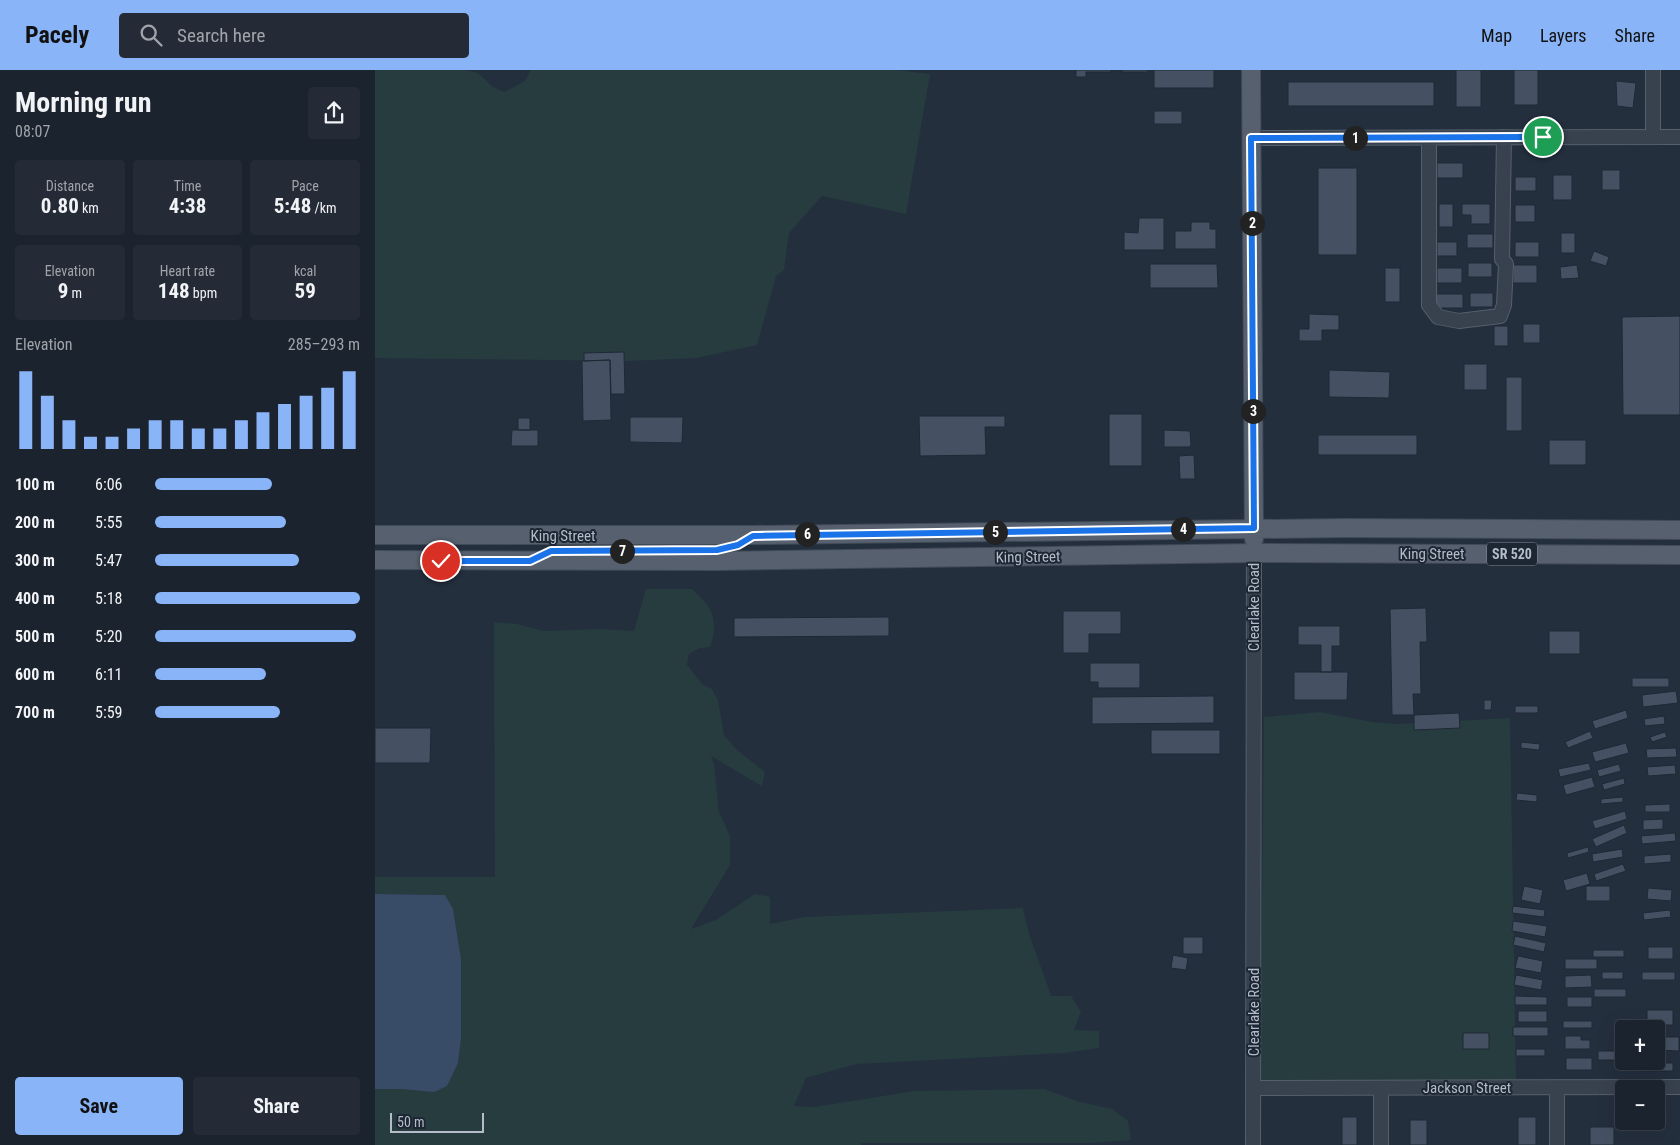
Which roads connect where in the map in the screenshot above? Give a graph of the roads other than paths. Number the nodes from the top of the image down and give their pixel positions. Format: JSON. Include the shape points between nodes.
{"nodes":[{"id":1,"x":1251,"y":70,"type":"edge"},
{"id":2,"x":1653,"y":70,"type":"edge"},
{"id":3,"x":1504,"y":137,"type":"junction"},
{"id":4,"x":1653,"y":137,"type":"junction"},
{"id":5,"x":1680,"y":137,"type":"edge"},
{"id":6,"x":1251,"y":138,"type":"junction"},
{"id":7,"x":1429,"y":138,"type":"junction"},
{"id":8,"x":1254,"y":528,"type":"junction"},
{"id":9,"x":1680,"y":530,"type":"edge"},
{"id":10,"x":903,"y":533,"type":"junction"},
{"id":11,"x":375,"y":535,"type":"edge"},
{"id":12,"x":753,"y":536,"type":"junction"},
{"id":13,"x":1254,"y":552,"type":"junction"},
{"id":14,"x":1680,"y":555,"type":"edge"},
{"id":15,"x":903,"y":558,"type":"junction"},
{"id":16,"x":375,"y":560,"type":"edge"},
{"id":17,"x":530,"y":561,"type":"junction"},
{"id":18,"x":1680,"y":1087,"type":"edge"},
{"id":19,"x":1254,"y":1088,"type":"junction"},
{"id":20,"x":1381,"y":1088,"type":"junction"},
{"id":21,"x":1557,"y":1088,"type":"junction"},
{"id":22,"x":1253,"y":1145,"type":"edge"},
{"id":23,"x":1381,"y":1145,"type":"edge"},
{"id":24,"x":1557,"y":1145,"type":"edge"}],
"edges":[{"from":1,"to":6,"type":"main road","name":"Clearlake Road"},
{"from":2,"to":4,"type":"street"},
{"from":3,"to":4,"type":"street"},
{"from":3,"to":7,"type":"street"},
{"from":3,"to":7,"type":"street","via":[[1504,305],[1500,316],[1459,321],[1438,317],[1429,305]]},
{"from":4,"to":5,"type":"street"},
{"from":6,"to":7,"type":"street"},
{"from":6,"to":8,"type":"main road","name":"Clearlake Road"},
{"from":8,"to":9,"type":"main road","name":"King Street","number":"SR 520"},
{"from":8,"to":10,"type":"main road","name":"King Street","number":"SR 520"},
{"from":8,"to":13,"type":"main road","name":"Clearlake Road"},
{"from":10,"to":12,"type":"main road","name":"King Street","number":"SR 520"},
{"from":10,"to":15,"type":"main road"},
{"from":11,"to":12,"type":"main road","name":"King Street","number":"SR 520"},
{"from":12,"to":17,"type":"main road","via":[[738,545],[717,550],[551,551]]},
{"from":13,"to":14,"type":"main road","name":"King Street","number":"SR 520"},
{"from":13,"to":15,"type":"main road","name":"King Street","number":"SR 520"},
{"from":13,"to":19,"type":"street","name":"Clearlake Road"},
{"from":15,"to":17,"type":"main road","name":"King Street","number":"SR 520"},
{"from":16,"to":17,"type":"main road","name":"King Street","number":"SR 520"},
{"from":18,"to":21,"type":"street","name":"Jackson Street"},
{"from":19,"to":20,"type":"street","name":"Jackson Street"},
{"from":19,"to":22,"type":"street","name":"Clearlake Road"},
{"from":20,"to":21,"type":"street","name":"Jackson Street"},
{"from":20,"to":23,"type":"street"},
{"from":21,"to":24,"type":"street"}]}
